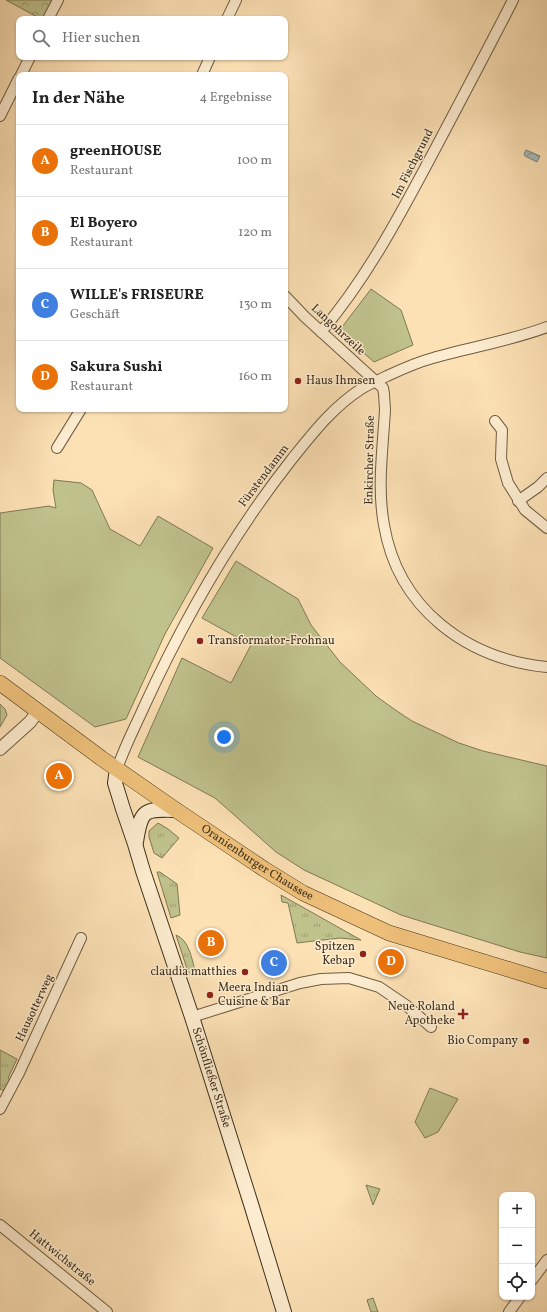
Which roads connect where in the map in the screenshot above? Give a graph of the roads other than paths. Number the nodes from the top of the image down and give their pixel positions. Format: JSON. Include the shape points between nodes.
{"nodes":[{"id":1,"x":58,"y":0,"type":"edge"},
{"id":2,"x":236,"y":0,"type":"edge"},
{"id":3,"x":514,"y":0,"type":"edge"},
{"id":4,"x":50,"y":16,"type":"edge"},
{"id":5,"x":228,"y":16,"type":"edge"},
{"id":6,"x":28,"y":60,"type":"edge"},
{"id":7,"x":209,"y":60,"type":"edge"},
{"id":8,"x":22,"y":72,"type":"edge"},
{"id":9,"x":203,"y":72,"type":"edge"},
{"id":10,"x":16,"y":84,"type":"edge"},
{"id":11,"x":0,"y":116,"type":"edge"},
{"id":12,"x":288,"y":299,"type":"edge"},
{"id":13,"x":546,"y":330,"type":"edge"},
{"id":14,"x":321,"y":332,"type":"junction"},
{"id":15,"x":376,"y":382,"type":"junction"},
{"id":16,"x":78,"y":412,"type":"edge"},
{"id":17,"x":495,"y":421,"type":"dead end"},
{"id":18,"x":57,"y":448,"type":"dead end"},
{"id":19,"x":547,"y":478,"type":"edge"},
{"id":20,"x":518,"y":501,"type":"junction"},
{"id":21,"x":547,"y":528,"type":"edge"},
{"id":22,"x":547,"y":667,"type":"edge"},
{"id":23,"x":0,"y":683,"type":"edge"},
{"id":24,"x":38,"y":711,"type":"junction"},
{"id":25,"x":0,"y":749,"type":"edge"},
{"id":26,"x":117,"y":769,"type":"junction"},
{"id":27,"x":176,"y":810,"type":"junction"},
{"id":28,"x":136,"y":844,"type":"junction"},
{"id":29,"x":81,"y":938,"type":"dead end"},
{"id":30,"x":547,"y":981,"type":"edge"},
{"id":31,"x":192,"y":1017,"type":"junction"},
{"id":32,"x":431,"y":1027,"type":"dead end"},
{"id":33,"x":0,"y":1109,"type":"edge"},
{"id":34,"x":0,"y":1225,"type":"edge"},
{"id":35,"x":547,"y":1260,"type":"edge"},
{"id":36,"x":535,"y":1276,"type":"edge"},
{"id":37,"x":518,"y":1300,"type":"edge"},
{"id":38,"x":107,"y":1312,"type":"edge"},
{"id":39,"x":284,"y":1312,"type":"edge"},
{"id":40,"x":509,"y":1312,"type":"edge"}],
"edges":[{"from":1,"to":4,"type":"street"},
{"from":2,"to":5,"type":"street"},
{"from":3,"to":14,"type":"street","name":"Im Fischgrund","via":[[403,211],[366,272]]},
{"from":6,"to":8,"type":"street"},
{"from":7,"to":9,"type":"street"},
{"from":10,"to":11,"type":"street"},
{"from":12,"to":14,"type":"street","name":"Langohrzeile"},
{"from":13,"to":15,"type":"street","name":"Fürstendamm","via":[[432,358]]},
{"from":14,"to":15,"type":"street","name":"Langohrzeile"},
{"from":15,"to":22,"type":"street","name":"Enkircher Straße","via":[[384,394],[381,494],[384,526],[393,558],[407,586],[426,611],[469,645],[496,657],[528,666]]},
{"from":15,"to":26,"type":"street","name":"Fürstendamm","via":[[361,388],[325,419],[282,472],[244,526],[170,651]]},
{"from":16,"to":18,"type":"street"},
{"from":17,"to":20,"type":"street","via":[[502,430],[501,459],[508,483]]},
{"from":19,"to":20,"type":"street"},
{"from":20,"to":21,"type":"street"},
{"from":23,"to":24,"type":"main road","name":"Oranienburger Chaussee"},
{"from":24,"to":25,"type":"street","via":[[30,722]]},
{"from":24,"to":26,"type":"main road","name":"Oranienburger Chaussee"},
{"from":26,"to":27,"type":"main road","name":"Oranienburger Chaussee"},
{"from":26,"to":28,"type":"main road","name":"Schönfließer Straße","via":[[115,783]]},
{"from":27,"to":28,"type":"main road","name":"Schönfließer Straße","via":[[156,810],[145,814],[138,823]]},
{"from":27,"to":30,"type":"main road","name":"Oranienburger Chaussee","via":[[272,874],[330,906],[389,933]]},
{"from":28,"to":31,"type":"main road","name":"Schönfließer Straße"},
{"from":29,"to":33,"type":"street","name":"Hausotterweg"},
{"from":31,"to":32,"type":"street","via":[[300,983],[349,978],[379,987],[408,1006]]},
{"from":31,"to":39,"type":"main road","name":"Schönfließer Straße"},
{"from":34,"to":38,"type":"street","name":"Hattwichstraße"},
{"from":35,"to":36,"type":"street"},
{"from":37,"to":40,"type":"street"}]}
